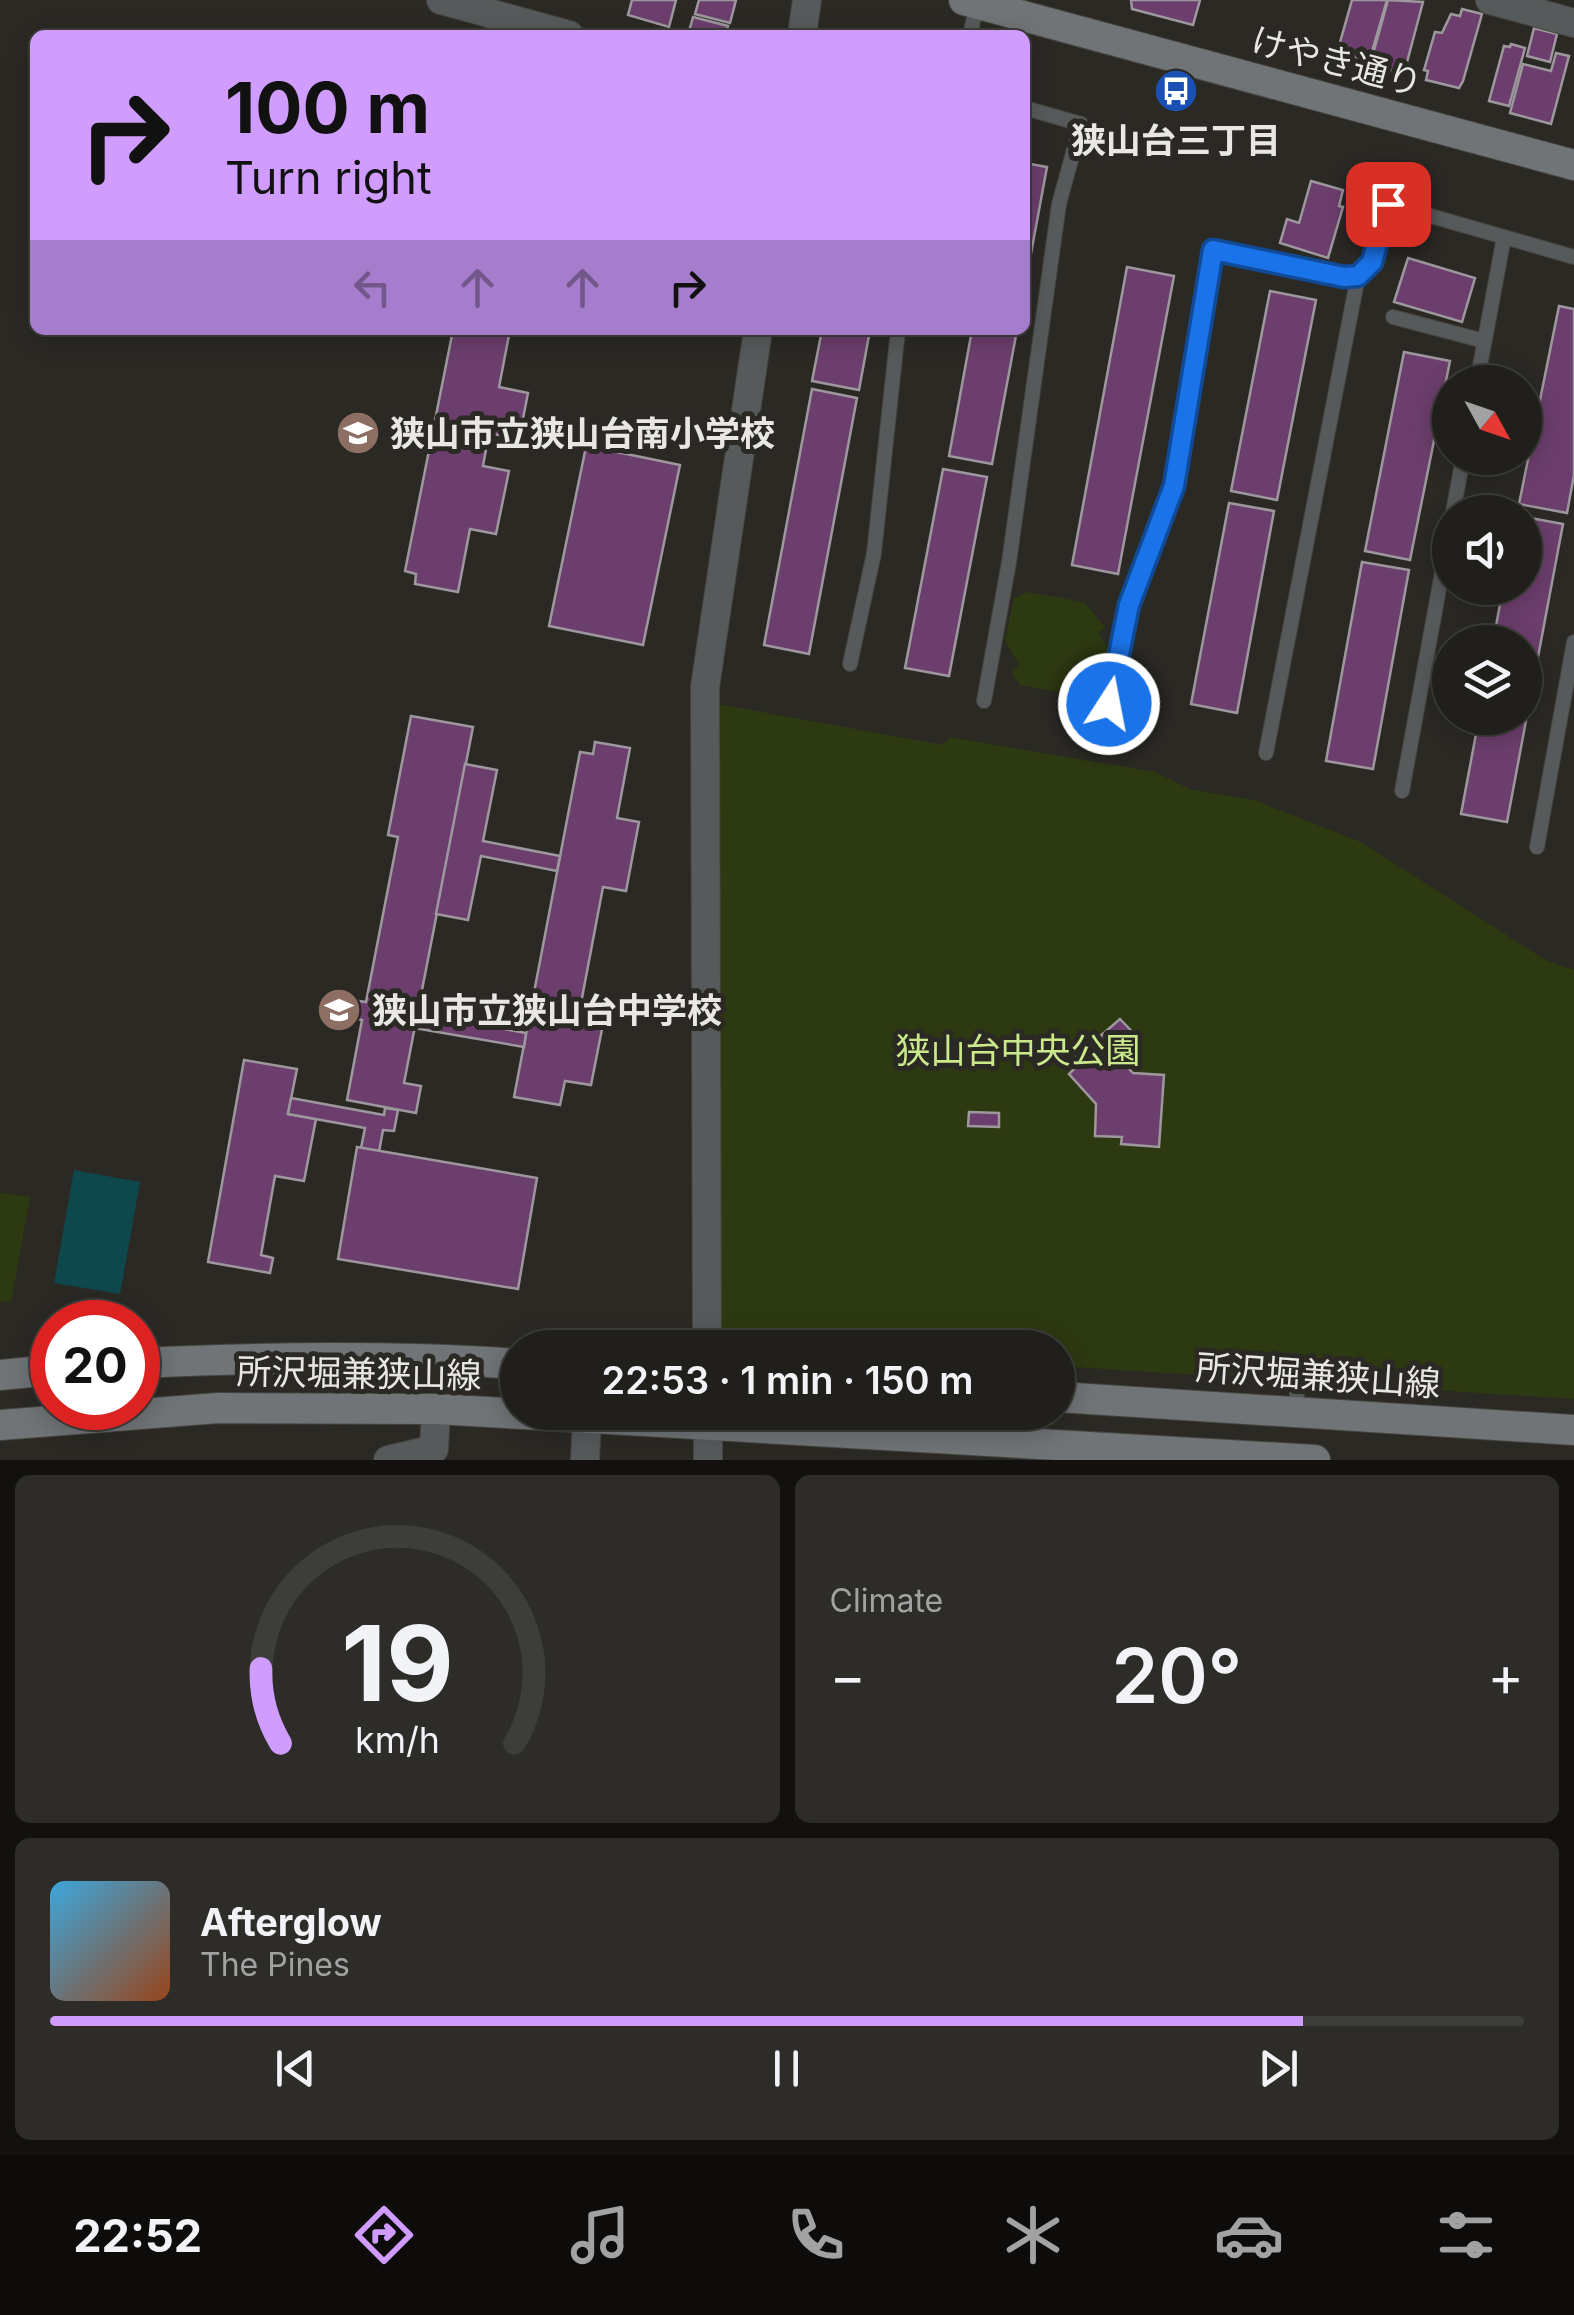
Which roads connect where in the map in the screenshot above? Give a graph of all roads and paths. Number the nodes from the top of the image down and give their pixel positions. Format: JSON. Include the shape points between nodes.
{"nodes":[{"id":1,"x":441,"y":0,"type":"edge"},
{"id":2,"x":807,"y":0,"type":"edge"},
{"id":3,"x":1490,"y":0,"type":"edge"},
{"id":4,"x":971,"y":2,"type":"edge"},
{"id":5,"x":1574,"y":23,"type":"edge"},
{"id":6,"x":552,"y":30,"type":"edge"},
{"id":7,"x":803,"y":30,"type":"edge"},
{"id":8,"x":970,"y":30,"type":"edge"},
{"id":9,"x":1030,"y":109,"type":"edge"},
{"id":10,"x":1574,"y":165,"type":"edge"},
{"id":11,"x":1504,"y":237,"type":"junction"},
{"id":12,"x":1574,"y":257,"type":"edge"},
{"id":13,"x":1358,"y":276,"type":"junction"},
{"id":14,"x":1392,"y":317,"type":"dead end"},
{"id":15,"x":757,"y":335,"type":"edge"},
{"id":16,"x":897,"y":335,"type":"edge"},
{"id":17,"x":1484,"y":342,"type":"junction"},
{"id":18,"x":1480,"y":365,"type":"edge"},
{"id":19,"x":1436,"y":605,"type":"edge"},
{"id":20,"x":1574,"y":642,"type":"edge"},
{"id":21,"x":850,"y":664,"type":"dead end"},
{"id":22,"x":984,"y":701,"type":"dead end"},
{"id":23,"x":1109,"y":704,"type":"dead end"},
{"id":24,"x":1266,"y":754,"type":"dead end"},
{"id":25,"x":1402,"y":791,"type":"dead end"},
{"id":26,"x":1537,"y":847,"type":"dead end"},
{"id":27,"x":707,"y":1330,"type":"edge"},
{"id":28,"x":160,"y":1362,"type":"edge"},
{"id":29,"x":500,"y":1363,"type":"edge"},
{"id":30,"x":30,"y":1372,"type":"edge"},
{"id":31,"x":1298,"y":1374,"type":"dead end"},
{"id":32,"x":0,"y":1375,"type":"edge"},
{"id":33,"x":1075,"y":1398,"type":"edge"},
{"id":34,"x":436,"y":1409,"type":"junction"},
{"id":35,"x":1296,"y":1411,"type":"junction"},
{"id":36,"x":500,"y":1413,"type":"edge"},
{"id":37,"x":0,"y":1425,"type":"edge"},
{"id":38,"x":586,"y":1430,"type":"edge"},
{"id":39,"x":708,"y":1430,"type":"edge"},
{"id":40,"x":851,"y":1430,"type":"edge"},
{"id":41,"x":1574,"y":1430,"type":"edge"},
{"id":42,"x":1175,"y":1455,"type":"edge"},
{"id":43,"x":388,"y":1460,"type":"edge"},
{"id":44,"x":585,"y":1460,"type":"edge"},
{"id":45,"x":708,"y":1460,"type":"edge"},
{"id":46,"x":1316,"y":1460,"type":"edge"}],
"edges":[{"from":1,"to":6,"type":"street"},
{"from":2,"to":7,"type":"street"},
{"from":3,"to":5,"type":"street"},
{"from":4,"to":8,"type":"lane"},
{"from":4,"to":10,"type":"main road","name":"けやき通り"},
{"from":9,"to":22,"type":"lane","via":[[1082,124],[1059,204]]},
{"from":11,"to":12,"type":"lane"},
{"from":11,"to":13,"type":"lane","via":[[1388,204],[1372,262]]},
{"from":11,"to":17,"type":"lane"},
{"from":13,"to":23,"type":"lane","via":[[1213,250],[1174,486],[1129,605]]},
{"from":13,"to":24,"type":"lane"},
{"from":14,"to":17,"type":"lane"},
{"from":15,"to":27,"type":"street","via":[[705,687]]},
{"from":16,"to":21,"type":"lane","via":[[874,553]]},
{"from":17,"to":18,"type":"lane"},
{"from":19,"to":25,"type":"lane"},
{"from":20,"to":26,"type":"lane"},
{"from":28,"to":29,"type":"main road","name":"所沢堀兼狭山線","via":[[290,1356]]},
{"from":30,"to":32,"type":"main road"},
{"from":31,"to":35,"type":"lane"},
{"from":33,"to":35,"type":"main road","name":"所沢堀兼狭山線"},
{"from":34,"to":36,"type":"main road","name":"所沢堀兼狭山線"},
{"from":34,"to":37,"type":"main road","name":"所沢堀兼狭山線","via":[[218,1408]]},
{"from":34,"to":43,"type":"street","via":[[434,1449]]},
{"from":35,"to":41,"type":"main road","name":"所沢堀兼狭山線"},
{"from":38,"to":44,"type":"street"},
{"from":39,"to":45,"type":"street"},
{"from":40,"to":42,"type":"main road","name":"所沢堀兼狭山線"},
{"from":42,"to":46,"type":"main road","name":"所沢堀兼狭山線"}]}
